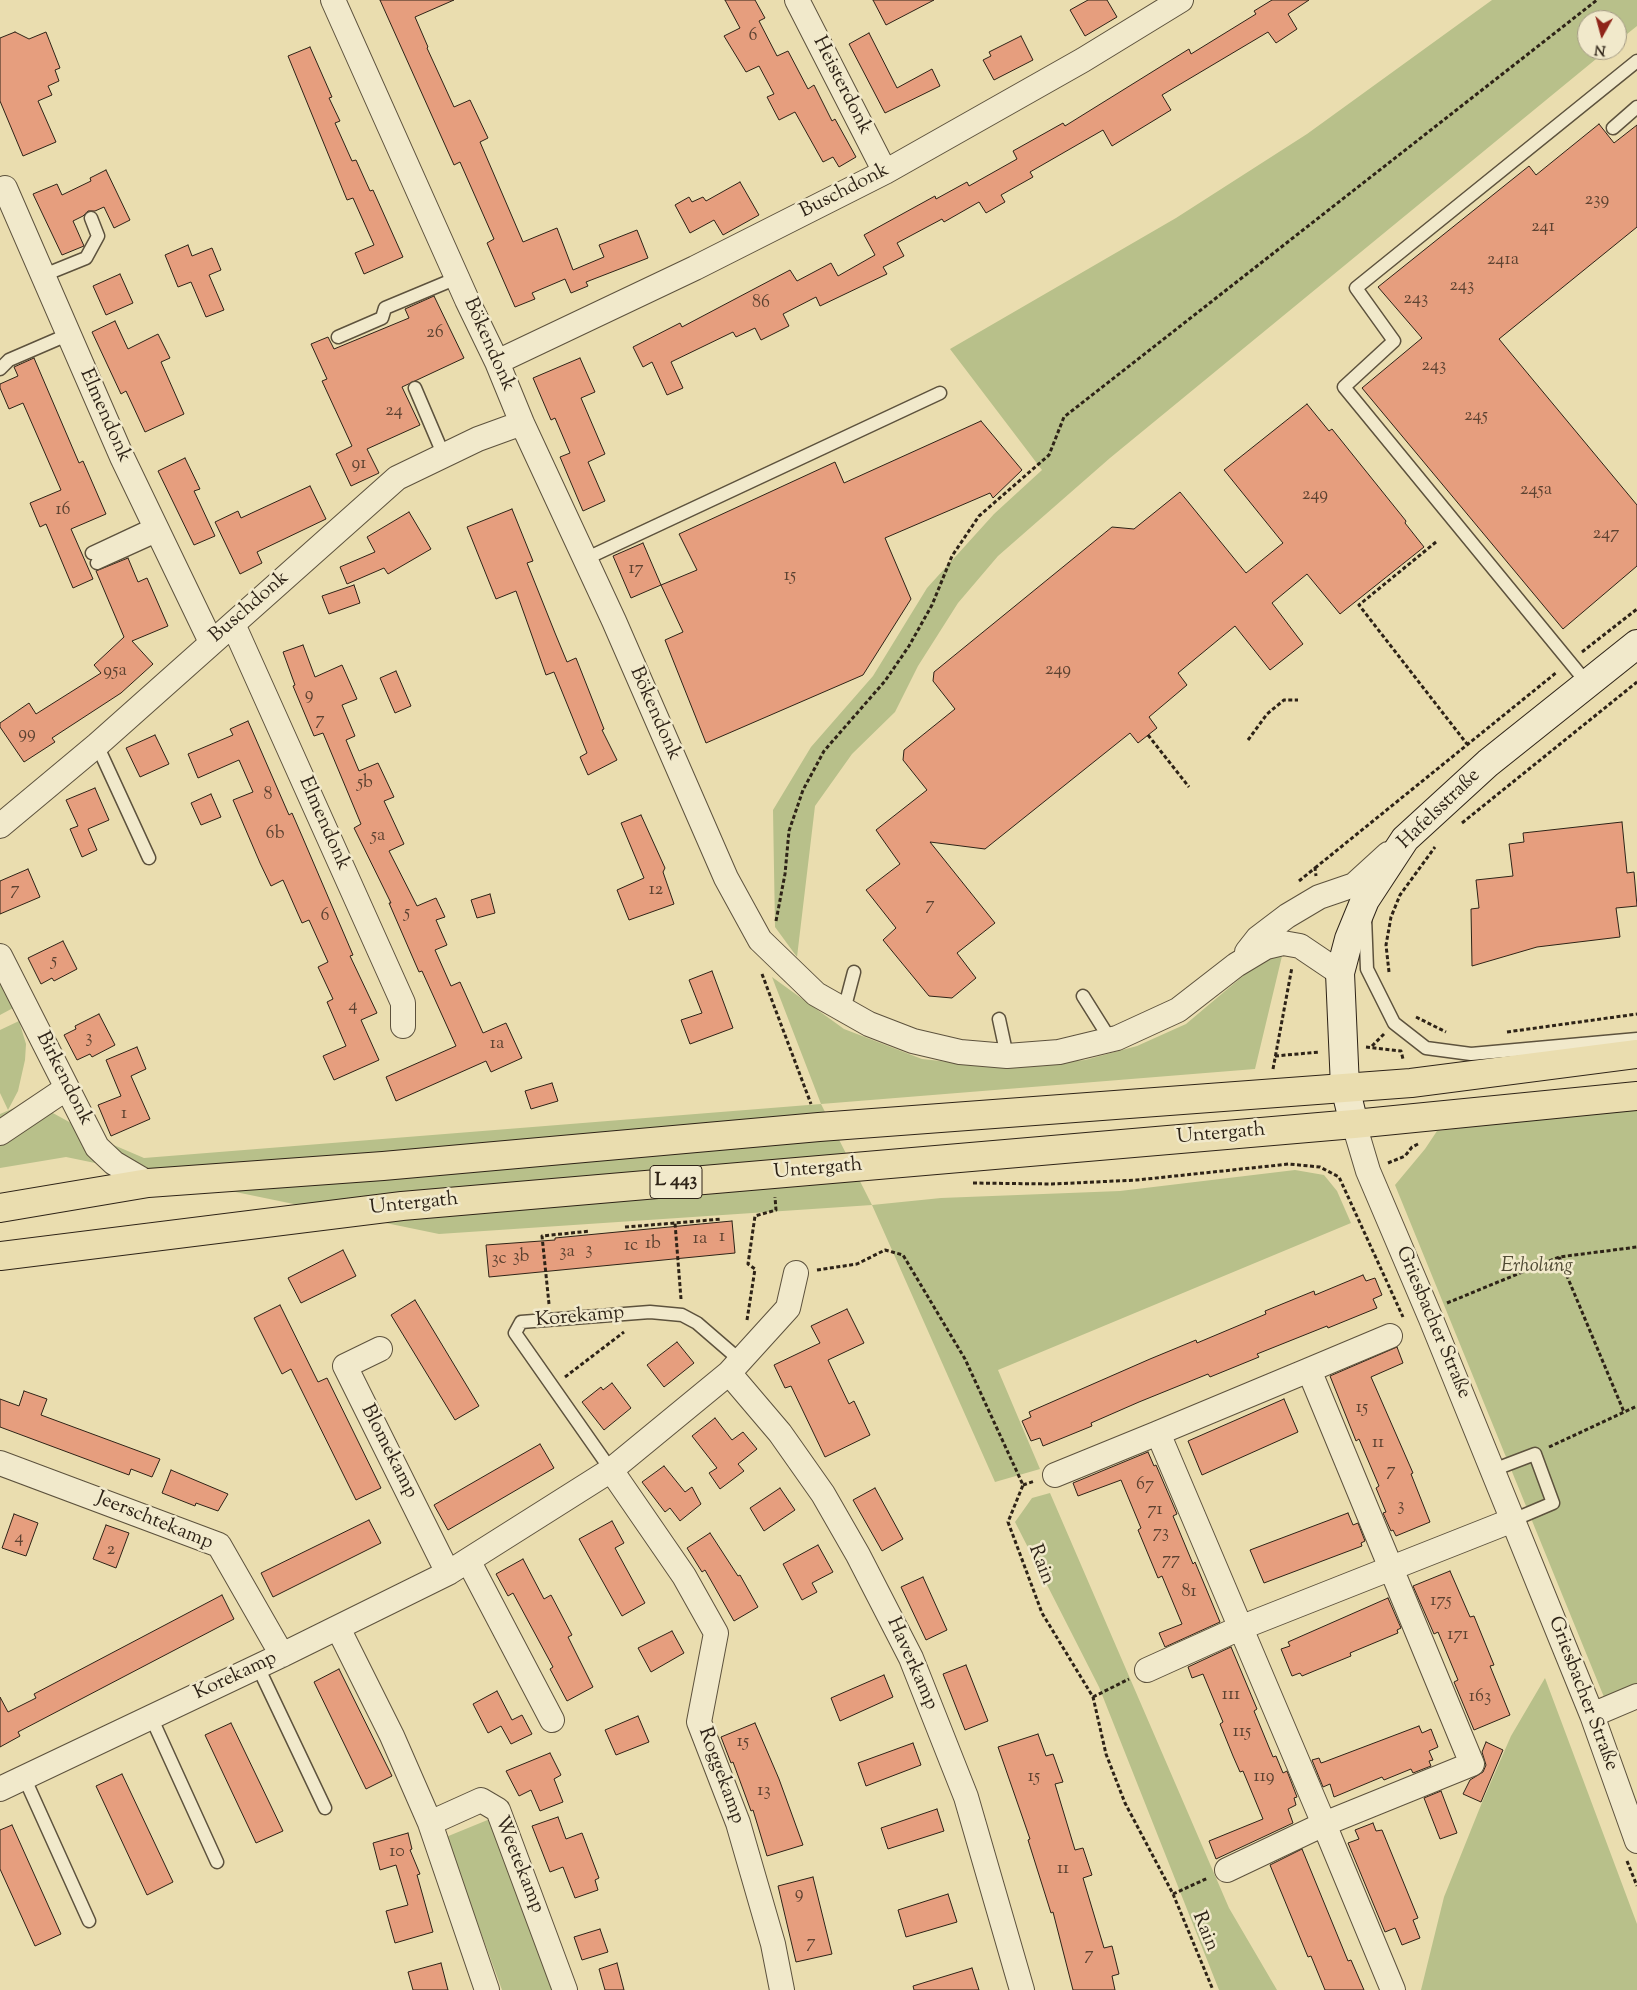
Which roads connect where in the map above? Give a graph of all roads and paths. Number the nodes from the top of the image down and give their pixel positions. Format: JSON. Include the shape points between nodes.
{"nodes":[{"id":1,"x":333,"y":0,"type":"edge"},
{"id":2,"x":797,"y":0,"type":"edge"},
{"id":3,"x":1181,"y":0,"type":"edge"},
{"id":4,"x":1597,"y":0,"type":"edge"},
{"id":5,"x":1635,"y":66,"type":"edge"},
{"id":6,"x":1637,"y":107,"type":"edge"},
{"id":7,"x":1613,"y":128,"type":"dead end"},
{"id":8,"x":886,"y":172,"type":"junction"},
{"id":9,"x":2,"y":184,"type":"edge"},
{"id":10,"x":91,"y":218,"type":"dead end"},
{"id":11,"x":44,"y":275,"type":"junction"},
{"id":12,"x":457,"y":278,"type":"junction"},
{"id":13,"x":68,"y":335,"type":"junction"},
{"id":14,"x":338,"y":337,"type":"dead end"},
{"id":15,"x":497,"y":362,"type":"junction"},
{"id":16,"x":0,"y":369,"type":"edge"},
{"id":17,"x":416,"y":388,"type":"dead end"},
{"id":18,"x":940,"y":393,"type":"dead end"},
{"id":19,"x":522,"y":424,"type":"junction"},
{"id":20,"x":444,"y":456,"type":"junction"},
{"id":21,"x":157,"y":530,"type":"junction"},
{"id":22,"x":1436,"y":542,"type":"dead end"},
{"id":23,"x":95,"y":558,"type":"dead end"},
{"id":24,"x":585,"y":559,"type":"junction"},
{"id":25,"x":1637,"y":609,"type":"edge"},
{"id":26,"x":233,"y":624,"type":"junction"},
{"id":27,"x":211,"y":642,"type":"junction"},
{"id":28,"x":1637,"y":644,"type":"edge"},
{"id":29,"x":1570,"y":662,"type":"junction"},
{"id":30,"x":1637,"y":682,"type":"edge"},
{"id":31,"x":1587,"y":684,"type":"junction"},
{"id":32,"x":1298,"y":700,"type":"dead end"},
{"id":33,"x":1148,"y":735,"type":"dead end"},
{"id":34,"x":1248,"y":740,"type":"dead end"},
{"id":35,"x":1467,"y":744,"type":"junction"},
{"id":36,"x":96,"y":745,"type":"junction"},
{"id":37,"x":1189,"y":787,"type":"dead end"},
{"id":38,"x":0,"y":826,"type":"edge"},
{"id":39,"x":1459,"y":826,"type":"dead end"},
{"id":40,"x":1405,"y":838,"type":"junction"},
{"id":41,"x":1438,"y":843,"type":"dead end"},
{"id":42,"x":149,"y":858,"type":"dead end"},
{"id":43,"x":1315,"y":868,"type":"junction"},
{"id":44,"x":1293,"y":886,"type":"dead end"},
{"id":45,"x":1319,"y":897,"type":"junction"},
{"id":46,"x":1365,"y":900,"type":"junction"},
{"id":47,"x":768,"y":920,"type":"dead end"},
{"id":48,"x":1300,"y":946,"type":"junction"},
{"id":49,"x":0,"y":956,"type":"edge"},
{"id":50,"x":1236,"y":965,"type":"junction"},
{"id":51,"x":854,"y":972,"type":"dead end"},
{"id":52,"x":1340,"y":973,"type":"junction"},
{"id":53,"x":1391,"y":976,"type":"dead end"},
{"id":54,"x":1083,"y":996,"type":"dead end"},
{"id":55,"x":844,"y":1010,"type":"junction"},
{"id":56,"x":1637,"y":1014,"type":"edge"},
{"id":57,"x":999,"y":1019,"type":"dead end"},
{"id":58,"x":1394,"y":1023,"type":"junction"},
{"id":59,"x":403,"y":1026,"type":"dead end"},
{"id":60,"x":1504,"y":1032,"type":"dead end"},
{"id":61,"x":1452,"y":1035,"type":"dead end"},
{"id":62,"x":1110,"y":1039,"type":"junction"},
{"id":63,"x":1637,"y":1039,"type":"edge"},
{"id":64,"x":1372,"y":1046,"type":"dead end"},
{"id":65,"x":1637,"y":1054,"type":"edge"},
{"id":66,"x":1007,"y":1056,"type":"junction"},
{"id":67,"x":1273,"y":1069,"type":"dead end"},
{"id":68,"x":1344,"y":1087,"type":"junction"},
{"id":69,"x":67,"y":1088,"type":"junction"},
{"id":70,"x":1637,"y":1096,"type":"edge"},
{"id":71,"x":1354,"y":1124,"type":"junction"},
{"id":72,"x":0,"y":1132,"type":"edge"},
{"id":73,"x":1289,"y":1164,"type":"dead end"},
{"id":74,"x":148,"y":1183,"type":"junction"},
{"id":75,"x":972,"y":1184,"type":"dead end"},
{"id":76,"x":784,"y":1198,"type":"dead end"},
{"id":77,"x":775,"y":1199,"type":"dead end"},
{"id":78,"x":0,"y":1208,"type":"edge"},
{"id":79,"x":722,"y":1219,"type":"dead end"},
{"id":80,"x":676,"y":1222,"type":"junction"},
{"id":81,"x":625,"y":1227,"type":"dead end"},
{"id":82,"x":590,"y":1231,"type":"dead end"},
{"id":83,"x":1637,"y":1247,"type":"edge"},
{"id":84,"x":0,"y":1256,"type":"edge"},
{"id":85,"x":1559,"y":1257,"type":"junction"},
{"id":86,"x":796,"y":1273,"type":"joint"},
{"id":87,"x":1457,"y":1299,"type":"dead end"},
{"id":88,"x":650,"y":1312,"type":"junction"},
{"id":89,"x":682,"y":1315,"type":"junction"},
{"id":90,"x":550,"y":1320,"type":"junction"},
{"id":91,"x":1390,"y":1336,"type":"dead end"},
{"id":92,"x":380,"y":1348,"type":"dead end"},
{"id":93,"x":735,"y":1367,"type":"junction"},
{"id":94,"x":1309,"y":1370,"type":"junction"},
{"id":95,"x":551,"y":1388,"type":"junction"},
{"id":96,"x":1637,"y":1406,"type":"edge"},
{"id":97,"x":1624,"y":1412,"type":"junction"},
{"id":98,"x":1158,"y":1433,"type":"junction"},
{"id":99,"x":1534,"y":1454,"type":"junction"},
{"id":100,"x":0,"y":1463,"type":"edge"},
{"id":101,"x":611,"y":1470,"type":"junction"},
{"id":102,"x":1493,"y":1470,"type":"junction"},
{"id":103,"x":1054,"y":1475,"type":"dead end"},
{"id":104,"x":1513,"y":1520,"type":"junction"},
{"id":105,"x":469,"y":1562,"type":"junction"},
{"id":106,"x":1390,"y":1567,"type":"junction"},
{"id":107,"x":448,"y":1574,"type":"junction"},
{"id":108,"x":338,"y":1628,"type":"junction"},
{"id":109,"x":1240,"y":1628,"type":"junction"},
{"id":110,"x":282,"y":1655,"type":"junction"},
{"id":111,"x":258,"y":1667,"type":"junction"},
{"id":112,"x":1147,"y":1670,"type":"joint"},
{"id":113,"x":1637,"y":1696,"type":"edge"},
{"id":114,"x":1093,"y":1697,"type":"junction"},
{"id":115,"x":1592,"y":1715,"type":"junction"},
{"id":116,"x":151,"y":1717,"type":"junction"},
{"id":117,"x":552,"y":1720,"type":"dead end"},
{"id":118,"x":24,"y":1777,"type":"junction"},
{"id":119,"x":0,"y":1788,"type":"edge"},
{"id":120,"x":325,"y":1808,"type":"dead end"},
{"id":121,"x":430,"y":1823,"type":"junction"},
{"id":122,"x":1324,"y":1824,"type":"junction"},
{"id":123,"x":1637,"y":1841,"type":"edge"},
{"id":124,"x":217,"y":1862,"type":"dead end"},
{"id":125,"x":1227,"y":1870,"type":"joint"},
{"id":126,"x":1173,"y":1894,"type":"junction"},
{"id":127,"x":89,"y":1921,"type":"dead end"},
{"id":128,"x":487,"y":1990,"type":"edge"},
{"id":129,"x":565,"y":1990,"type":"edge"},
{"id":130,"x":782,"y":1990,"type":"edge"},
{"id":131,"x":1022,"y":1990,"type":"edge"},
{"id":132,"x":1213,"y":1990,"type":"edge"},
{"id":133,"x":1394,"y":1990,"type":"edge"}],
"edges":[{"from":1,"to":12,"type":"street","name":"Bökendonk"},
{"from":2,"to":8,"type":"street","name":"Heisterdonk"},
{"from":3,"to":8,"type":"street","name":"Buschdonk"},
{"from":4,"to":47,"type":"path","via":[[1064,418],[1049,455],[979,516],[952,556],[932,604],[904,653],[885,681],[824,752],[803,790],[789,831],[775,927]]},
{"from":5,"to":29,"type":"lane","via":[[1356,288],[1394,341],[1344,387]]},
{"from":6,"to":7,"type":"lane"},
{"from":8,"to":15,"type":"street","name":"Buschdonk"},
{"from":9,"to":11,"type":"street","name":"Elmendonk"},
{"from":10,"to":11,"type":"lane","via":[[98,236],[86,258]]},
{"from":11,"to":13,"type":"street","name":"Elmendonk"},
{"from":12,"to":14,"type":"lane","via":[[386,308],[382,318]]},
{"from":12,"to":15,"type":"street","name":"Bökendonk"},
{"from":13,"to":16,"type":"lane","via":[[9,360]]},
{"from":13,"to":21,"type":"street","name":"Elmendonk"},
{"from":15,"to":19,"type":"street","name":"Bökendonk"},
{"from":17,"to":20,"type":"lane"},
{"from":18,"to":24,"type":"lane"},
{"from":19,"to":20,"type":"street","name":"Buschdonk","via":[[478,439]]},
{"from":19,"to":24,"type":"street","name":"Bökendonk"},
{"from":20,"to":26,"type":"street","name":"Buschdonk","via":[[397,478]]},
{"from":21,"to":23,"type":"lane"},
{"from":21,"to":27,"type":"street","name":"Elmendonk"},
{"from":22,"to":35,"type":"path","via":[[1359,605]]},
{"from":24,"to":55,"type":"street","name":"Bökendonk","via":[[726,878],[760,940],[816,994]]},
{"from":25,"to":29,"type":"path"},
{"from":26,"to":27,"type":"street","name":"Buschdonk"},
{"from":26,"to":59,"type":"street","name":"Elmendonk","via":[[403,1004]]},
{"from":27,"to":36,"type":"street","name":"Buschdonk"},
{"from":28,"to":31,"type":"main road","name":"Hafelsstraße"},
{"from":29,"to":31,"type":"lane"},
{"from":29,"to":35,"type":"path"},
{"from":30,"to":39,"type":"path"},
{"from":31,"to":40,"type":"main road","name":"Hafelsstraße","via":[[1488,763]]},
{"from":32,"to":34,"type":"path","via":[[1284,700],[1267,714]]},
{"from":33,"to":37,"type":"path"},
{"from":35,"to":43,"type":"path"},
{"from":36,"to":38,"type":"street","name":"Buschdonk"},
{"from":36,"to":42,"type":"lane"},
{"from":40,"to":45,"type":"street","name":"Bökendonk","via":[[1354,885]]},
{"from":40,"to":46,"type":"main road","name":"Hafelsstraße"},
{"from":41,"to":53,"type":"path","via":[[1400,895],[1391,917],[1386,945]]},
{"from":43,"to":44,"type":"path"},
{"from":43,"to":45,"type":"path"},
{"from":45,"to":50,"type":"street","name":"Bökendonk","via":[[1286,916],[1258,938]]},
{"from":46,"to":52,"type":"main road","name":"Hafelsstraße","via":[[1349,939]]},
{"from":46,"to":58,"type":"lane","via":[[1367,968]]},
{"from":48,"to":50,"type":"street","name":"Bökendonk","via":[[1282,943],[1266,947]]},
{"from":48,"to":52,"type":"street"},
{"from":48,"to":67,"type":"path","via":[[1294,958]]},
{"from":49,"to":69,"type":"street","name":"Birkendonk"},
{"from":50,"to":62,"type":"street","name":"Bökendonk","via":[[1178,1010]]},
{"from":51,"to":55,"type":"lane"},
{"from":52,"to":68,"type":"main road","name":"Hafelsstraße"},
{"from":54,"to":62,"type":"lane"},
{"from":55,"to":66,"type":"street","name":"Bökendonk","via":[[913,1041],[960,1052]]},
{"from":56,"to":60,"type":"path"},
{"from":57,"to":66,"type":"lane"},
{"from":58,"to":61,"type":"path","via":[[1408,1011]]},
{"from":58,"to":63,"type":"lane","via":[[1426,1048],[1471,1054]]},
{"from":58,"to":64,"type":"path"},
{"from":62,"to":66,"type":"street","name":"Bökendonk","via":[[1059,1052]]},
{"from":65,"to":68,"type":"main road","name":"Untergath","via":[[1411,1084]]},
{"from":68,"to":71,"type":"main road","name":"Hafelsstraße"},
{"from":68,"to":74,"type":"main road","name":"Untergath","number":"L 443"},
{"from":69,"to":72,"type":"street"},
{"from":69,"to":74,"type":"street","name":"Birkendonk","via":[[97,1147],[114,1163]]},
{"from":70,"to":71,"type":"main road","name":"Untergath"},
{"from":71,"to":84,"type":"main road","name":"Untergath","number":"L 443","via":[[402,1206]]},
{"from":71,"to":102,"type":"street","name":"Griesbacher Straße","via":[[1368,1171]]},
{"from":73,"to":75,"type":"path","via":[[1137,1180]]},
{"from":74,"to":78,"type":"main road","name":"Untergath","number":"L 443"},
{"from":76,"to":77,"type":"path"},
{"from":79,"to":80,"type":"path"},
{"from":80,"to":81,"type":"path"},
{"from":80,"to":89,"type":"path"},
{"from":82,"to":90,"type":"path","via":[[542,1236]]},
{"from":83,"to":85,"type":"path"},
{"from":85,"to":87,"type":"path"},
{"from":85,"to":97,"type":"path"},
{"from":86,"to":93,"type":"street","name":"Korekamp","via":[[788,1308]]},
{"from":86,"to":114,"type":"path","name":"Rain","via":[[857,1264],[885,1250],[903,1255],[965,1359],[1022,1485],[1008,1522],[1042,1613]]},
{"from":88,"to":89,"type":"lane","name":"Korekamp"},
{"from":88,"to":90,"type":"lane","name":"Korekamp"},
{"from":88,"to":95,"type":"path"},
{"from":89,"to":93,"type":"lane","name":"Korekamp","via":[[697,1323]]},
{"from":90,"to":95,"type":"lane","name":"Korekamp","via":[[521,1322],[515,1333]]},
{"from":91,"to":94,"type":"street"},
{"from":92,"to":107,"type":"street","name":"Blomekamp","via":[[345,1366]]},
{"from":93,"to":101,"type":"street","name":"Korekamp"},
{"from":93,"to":131,"type":"street","name":"Haverkamp","via":[[823,1494],[911,1658],[966,1797]]},
{"from":94,"to":98,"type":"street"},
{"from":94,"to":106,"type":"street"},
{"from":95,"to":101,"type":"lane","name":"Korekamp"},
{"from":96,"to":97,"type":"path"},
{"from":97,"to":99,"type":"path"},
{"from":98,"to":103,"type":"street"},
{"from":98,"to":109,"type":"street"},
{"from":99,"to":102,"type":"lane"},
{"from":99,"to":104,"type":"lane","via":[[1553,1503]]},
{"from":100,"to":110,"type":"street","name":"Jeerschtekamp","via":[[219,1545]]},
{"from":101,"to":105,"type":"street","name":"Korekamp"},
{"from":101,"to":130,"type":"street","name":"Roggekamp","via":[[684,1576],[716,1633],[699,1722],[738,1823],[773,1944]]},
{"from":102,"to":104,"type":"street","name":"Griesbacher Straße"},
{"from":104,"to":106,"type":"street"},
{"from":104,"to":115,"type":"street","name":"Griesbacher Straße"},
{"from":105,"to":107,"type":"street","name":"Korekamp"},
{"from":105,"to":117,"type":"street"},
{"from":106,"to":109,"type":"street"},
{"from":106,"to":122,"type":"street","via":[[1472,1764]]},
{"from":107,"to":108,"type":"street","name":"Korekamp"},
{"from":108,"to":110,"type":"street","name":"Korekamp"},
{"from":108,"to":121,"type":"street","via":[[392,1736]]},
{"from":109,"to":112,"type":"street"},
{"from":109,"to":122,"type":"street"},
{"from":110,"to":111,"type":"street","name":"Korekamp"},
{"from":111,"to":116,"type":"street","name":"Korekamp"},
{"from":111,"to":120,"type":"lane"},
{"from":112,"to":114,"type":"path"},
{"from":113,"to":115,"type":"street"},
{"from":114,"to":126,"type":"path","name":"Rain","via":[[1106,1754],[1125,1803]]},
{"from":115,"to":123,"type":"street","name":"Griesbacher Straße"},
{"from":116,"to":118,"type":"street","name":"Korekamp"},
{"from":116,"to":124,"type":"lane"},
{"from":118,"to":119,"type":"street","name":"Korekamp"},
{"from":118,"to":127,"type":"lane"},
{"from":121,"to":128,"type":"street"},
{"from":121,"to":129,"type":"street","name":"Weetekamp","via":[[481,1800],[498,1810]]},
{"from":122,"to":125,"type":"street"},
{"from":122,"to":133,"type":"street"},
{"from":125,"to":126,"type":"path"},
{"from":126,"to":132,"type":"path","name":"Rain"}]}
